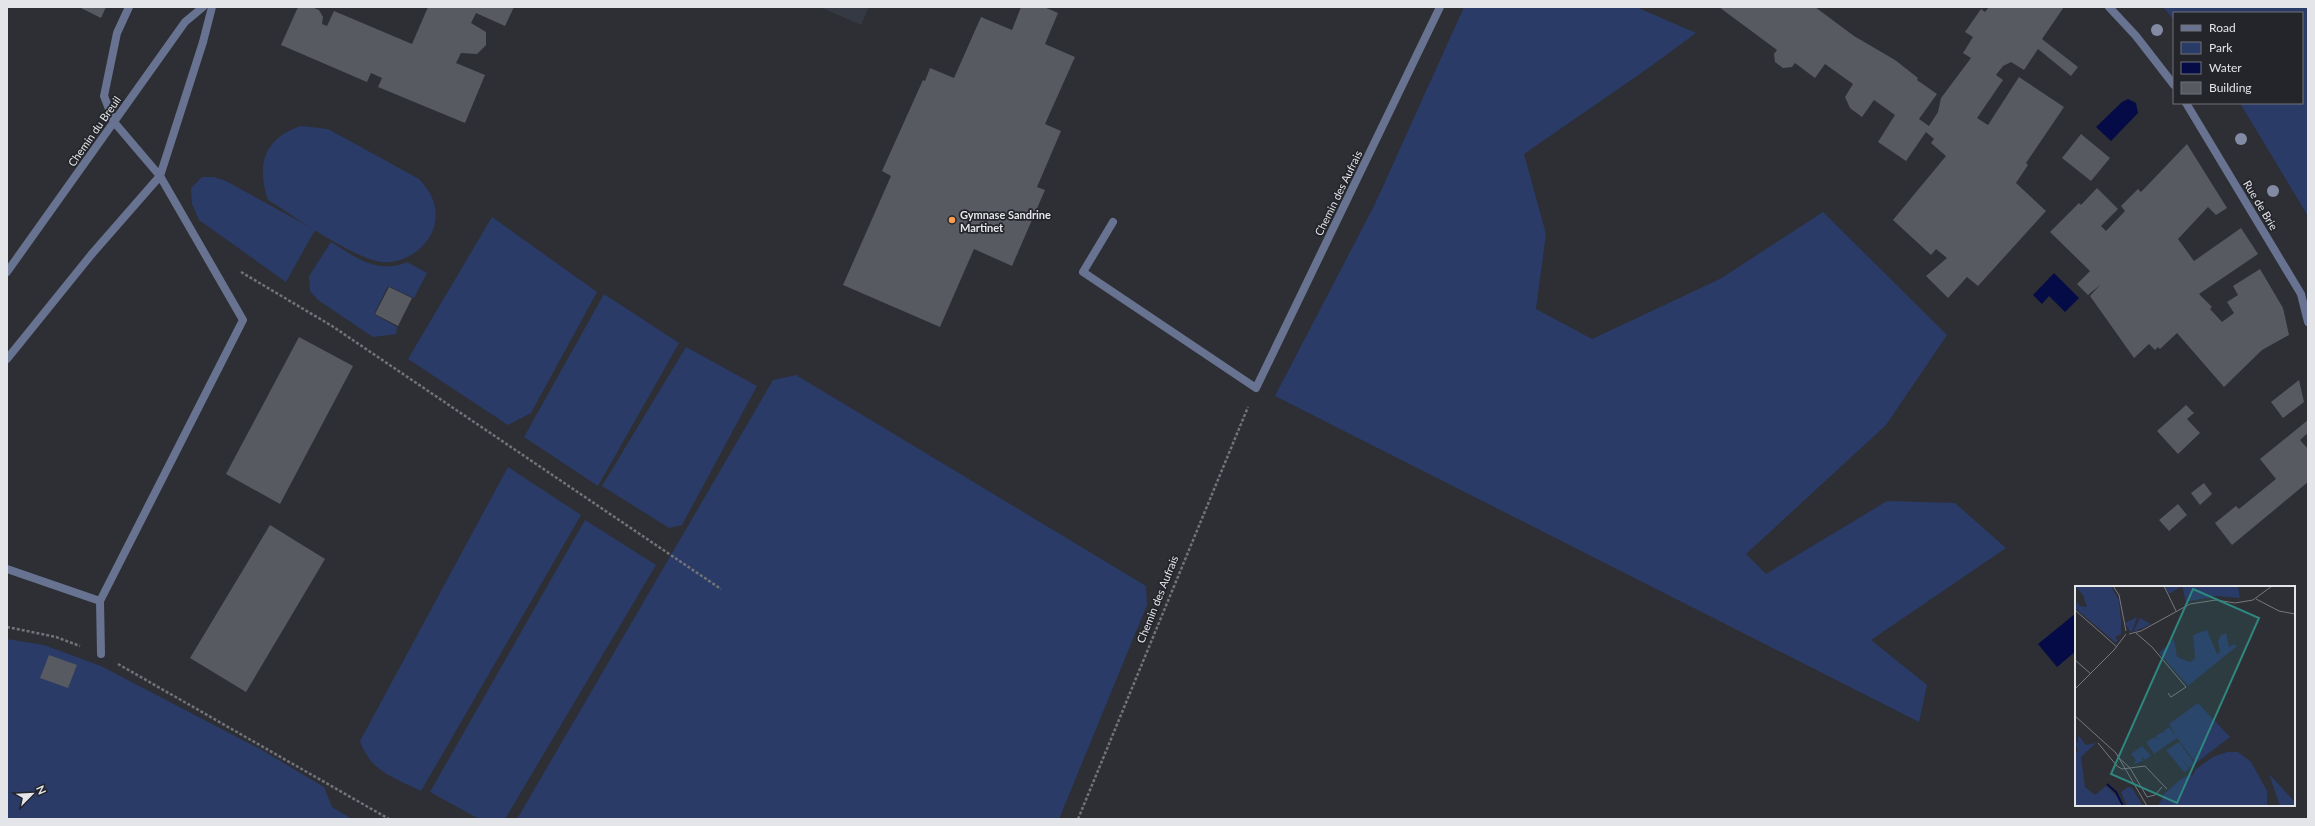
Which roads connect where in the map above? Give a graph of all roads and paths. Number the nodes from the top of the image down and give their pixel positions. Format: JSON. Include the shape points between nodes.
{"nodes":[{"id":1,"x":129,"y":7,"type":"edge"},
{"id":2,"x":203,"y":7,"type":"edge"},
{"id":3,"x":212,"y":7,"type":"edge"},
{"id":4,"x":1440,"y":7,"type":"edge"},
{"id":5,"x":2109,"y":7,"type":"edge"},
{"id":6,"x":2173,"y":84,"type":"edge"},
{"id":7,"x":2187,"y":104,"type":"edge"},
{"id":8,"x":114,"y":122,"type":"junction"},
{"id":9,"x":160,"y":176,"type":"junction"},
{"id":10,"x":1113,"y":222,"type":"dead end"},
{"id":11,"x":234,"y":268,"type":"dead end"},
{"id":12,"x":7,"y":272,"type":"edge"},
{"id":13,"x":2308,"y":322,"type":"edge"},
{"id":14,"x":7,"y":359,"type":"edge"},
{"id":15,"x":1256,"y":388,"type":"junction"},
{"id":16,"x":7,"y":569,"type":"edge"},
{"id":17,"x":721,"y":589,"type":"dead end"},
{"id":18,"x":100,"y":601,"type":"junction"},
{"id":19,"x":7,"y":627,"type":"edge"},
{"id":20,"x":101,"y":654,"type":"junction"},
{"id":21,"x":389,"y":819,"type":"edge"},
{"id":22,"x":1078,"y":819,"type":"edge"}],
"edges":[{"from":1,"to":8,"type":"street","via":[[117,33],[104,96]]},
{"from":2,"to":8,"type":"street","name":"Chemin du Breuil","via":[[185,22]]},
{"from":3,"to":9,"type":"street"},
{"from":4,"to":15,"type":"street","name":"Chemin des Aufrais"},
{"from":5,"to":6,"type":"street","via":[[2136,36]]},
{"from":7,"to":13,"type":"street","name":"Rue de Brie","via":[[2301,294]]},
{"from":8,"to":9,"type":"street"},
{"from":8,"to":12,"type":"street","name":"Chemin du Breuil"},
{"from":9,"to":14,"type":"street","via":[[91,255]]},
{"from":9,"to":18,"type":"street","via":[[243,320]]},
{"from":10,"to":15,"type":"street","via":[[1083,272]]},
{"from":11,"to":17,"type":"path","via":[[332,326]]},
{"from":15,"to":22,"type":"path","name":"Chemin des Aufrais"},
{"from":16,"to":18,"type":"street"},
{"from":18,"to":20,"type":"street"},
{"from":19,"to":20,"type":"path","via":[[56,637]]},
{"from":20,"to":21,"type":"path"}]}
